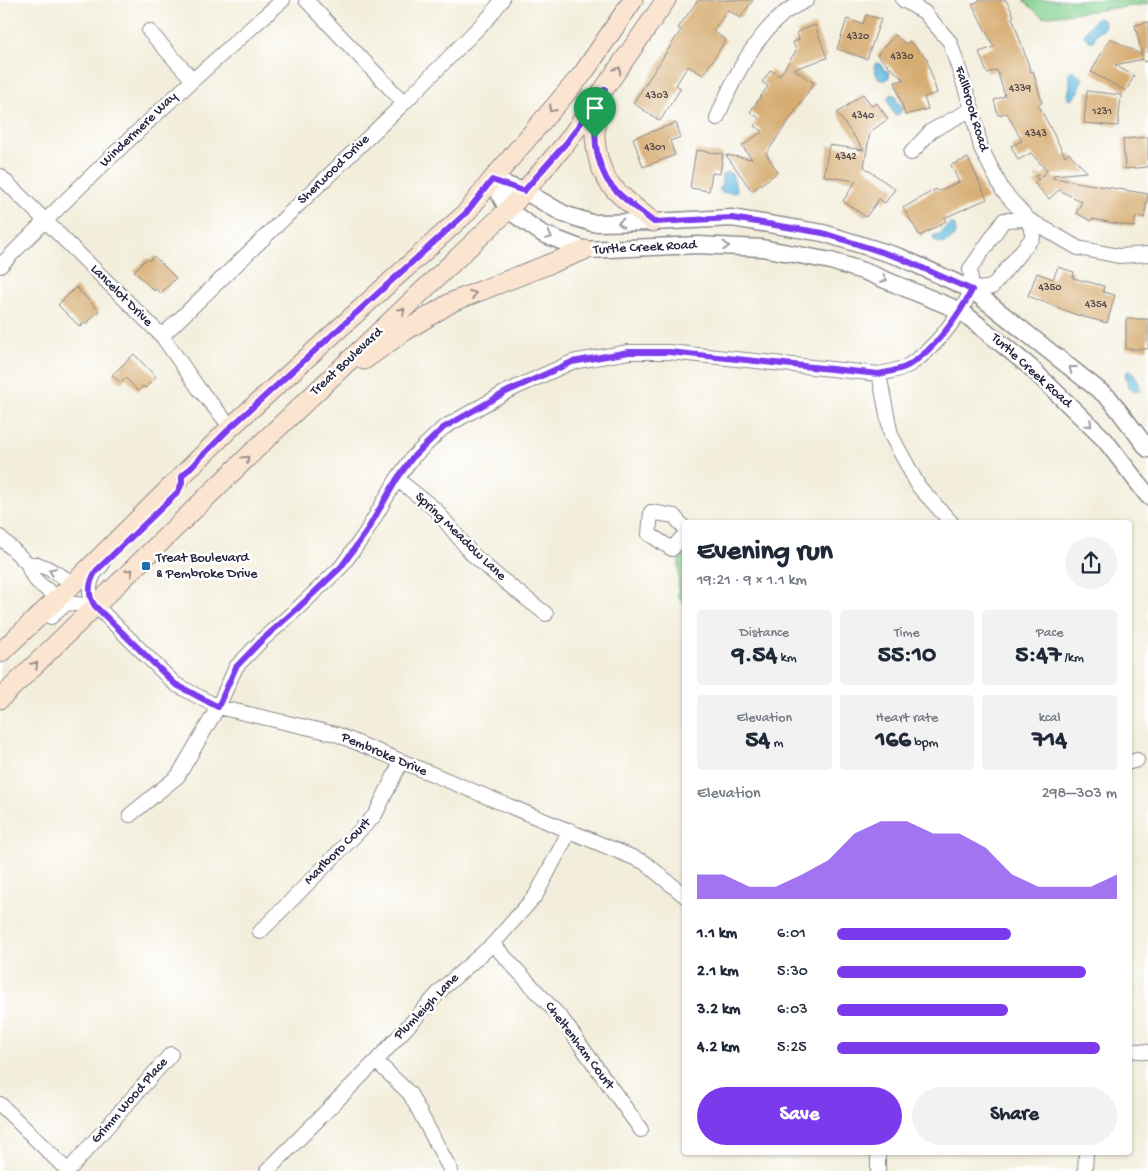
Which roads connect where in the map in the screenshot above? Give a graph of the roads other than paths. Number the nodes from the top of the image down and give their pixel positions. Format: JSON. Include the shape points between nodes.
{"nodes":[{"id":1,"x":283,"y":0,"type":"edge"},
{"id":2,"x":306,"y":0,"type":"edge"},
{"id":3,"x":502,"y":0,"type":"edge"},
{"id":4,"x":633,"y":0,"type":"edge"},
{"id":5,"x":666,"y":0,"type":"edge"},
{"id":6,"x":807,"y":0,"type":"edge"},
{"id":7,"x":903,"y":0,"type":"edge"},
{"id":8,"x":149,"y":31,"type":"dead end"},
{"id":9,"x":192,"y":80,"type":"junction"},
{"id":10,"x":605,"y":89,"type":"junction"},
{"id":11,"x":404,"y":103,"type":"junction"},
{"id":12,"x":972,"y":109,"type":"junction"},
{"id":13,"x":717,"y":118,"type":"dead end"},
{"id":14,"x":911,"y":153,"type":"dead end"},
{"id":15,"x":0,"y":176,"type":"edge"},
{"id":16,"x":492,"y":180,"type":"junction"},
{"id":17,"x":524,"y":191,"type":"junction"},
{"id":18,"x":508,"y":210,"type":"junction"},
{"id":19,"x":1028,"y":219,"type":"junction"},
{"id":20,"x":45,"y":221,"type":"junction"},
{"id":21,"x":654,"y":222,"type":"junction"},
{"id":22,"x":585,"y":250,"type":"junction"},
{"id":23,"x":1148,"y":254,"type":"edge"},
{"id":24,"x":0,"y":266,"type":"edge"},
{"id":25,"x":972,"y":290,"type":"junction"},
{"id":26,"x":961,"y":310,"type":"junction"},
{"id":27,"x":162,"y":336,"type":"junction"},
{"id":28,"x":879,"y":374,"type":"junction"},
{"id":29,"x":301,"y":406,"type":"junction"},
{"id":30,"x":231,"y":427,"type":"junction"},
{"id":31,"x":1148,"y":449,"type":"edge"},
{"id":32,"x":182,"y":476,"type":"junction"},
{"id":33,"x":397,"y":479,"type":"junction"},
{"id":34,"x":1148,"y":496,"type":"edge"},
{"id":35,"x":949,"y":520,"type":"edge"},
{"id":36,"x":682,"y":525,"type":"edge"},
{"id":37,"x":0,"y":537,"type":"edge"},
{"id":38,"x":682,"y":537,"type":"edge"},
{"id":39,"x":28,"y":564,"type":"junction"},
{"id":40,"x":74,"y":583,"type":"junction"},
{"id":41,"x":59,"y":598,"type":"junction"},
{"id":42,"x":95,"y":606,"type":"junction"},
{"id":43,"x":546,"y":614,"type":"dead end"},
{"id":44,"x":26,"y":629,"type":"junction"},
{"id":45,"x":0,"y":653,"type":"edge"},
{"id":46,"x":0,"y":699,"type":"edge"},
{"id":47,"x":218,"y":707,"type":"junction"},
{"id":48,"x":401,"y":762,"type":"junction"},
{"id":49,"x":130,"y":815,"type":"dead end"},
{"id":50,"x":570,"y":830,"type":"junction"},
{"id":51,"x":682,"y":894,"type":"edge"},
{"id":52,"x":260,"y":932,"type":"dead end"},
{"id":53,"x":493,"y":944,"type":"junction"},
{"id":54,"x":1132,"y":1050,"type":"edge"},
{"id":55,"x":1148,"y":1052,"type":"edge"},
{"id":56,"x":171,"y":1054,"type":"dead end"},
{"id":57,"x":376,"y":1061,"type":"junction"},
{"id":58,"x":0,"y":1104,"type":"edge"},
{"id":59,"x":641,"y":1130,"type":"dead end"},
{"id":60,"x":878,"y":1155,"type":"edge"},
{"id":61,"x":1083,"y":1155,"type":"edge"},
{"id":62,"x":68,"y":1171,"type":"edge"},
{"id":63,"x":267,"y":1171,"type":"edge"},
{"id":64,"x":451,"y":1171,"type":"edge"},
{"id":65,"x":878,"y":1171,"type":"edge"},
{"id":66,"x":1085,"y":1171,"type":"edge"}],
"edges":[{"from":1,"to":9,"type":"street","name":"Windermere Way"},
{"from":2,"to":11,"type":"street"},
{"from":3,"to":11,"type":"street","name":"Sherwood Drive"},
{"from":4,"to":16,"type":"main road","one_way":true,"via":[[584,72]]},
{"from":10,"to":5,"type":"main road","name":"Treat Boulevard","one_way":true},
{"from":6,"to":13,"type":"street","via":[[784,12],[757,40],[732,82]]},
{"from":7,"to":12,"type":"street","name":"Fallbrook Road","via":[[924,12],[950,42]]},
{"from":8,"to":9,"type":"street"},
{"from":9,"to":20,"type":"street","name":"Windermere Way"},
{"from":10,"to":17,"type":"main road","name":"Treat Boulevard","via":[[567,142]]},
{"from":10,"to":21,"type":"main road","via":[[597,112],[594,145],[606,179]]},
{"from":11,"to":27,"type":"street","name":"Sherwood Drive"},
{"from":12,"to":14,"type":"street","via":[[931,131]]},
{"from":12,"to":19,"type":"street","name":"Fallbrook Road","via":[[982,148],[1003,191]]},
{"from":15,"to":20,"type":"street","name":"Lancelot Drive"},
{"from":16,"to":17,"type":"street","name":"Turtle Creek Road"},
{"from":16,"to":18,"type":"street","name":"Turtle Creek Road"},
{"from":16,"to":30,"type":"main road","via":[[466,213]]},
{"from":17,"to":18,"type":"main road","name":"Treat Boulevard"},
{"from":21,"to":17,"type":"street","name":"Turtle Creek Road","one_way":true,"via":[[592,223],[564,214]]},
{"from":18,"to":22,"type":"street","name":"Turtle Creek Road","one_way":true,"via":[[543,234]]},
{"from":29,"to":18,"type":"main road","name":"Treat Boulevard","one_way":true},
{"from":19,"to":23,"type":"street","name":"Fallbrook Road","via":[[1078,248],[1119,256]]},
{"from":19,"to":25,"type":"street","via":[[1033,237],[992,288]]},
{"from":19,"to":25,"type":"street","via":[[1004,220],[970,269]]},
{"from":20,"to":24,"type":"street","name":"Windermere Way"},
{"from":20,"to":27,"type":"street","name":"Lancelot Drive"},
{"from":21,"to":25,"type":"street","name":"Turtle Creek Road","via":[[732,218],[823,233],[900,258]]},
{"from":22,"to":26,"type":"street","name":"Turtle Creek Road","one_way":true,"via":[[698,245],[762,248],[830,261],[866,272]]},
{"from":29,"to":22,"type":"main road","one_way":true,"via":[[404,331],[452,302]]},
{"from":25,"to":26,"type":"street"},
{"from":31,"to":25,"type":"street","name":"Turtle Creek Road","one_way":true,"via":[[1110,399]]},
{"from":26,"to":28,"type":"street","via":[[915,361],[907,367]]},
{"from":26,"to":34,"type":"street","name":"Turtle Creek Road","one_way":true,"via":[[1029,366],[1105,440]]},
{"from":27,"to":30,"type":"street","name":"Lancelot Drive","via":[[199,389]]},
{"from":28,"to":33,"type":"street","via":[[669,352],[629,352],[572,362],[506,392],[443,428],[412,458]]},
{"from":28,"to":35,"type":"street","via":[[891,435],[919,487]]},
{"from":42,"to":29,"type":"main road","name":"Treat Boulevard","one_way":true},
{"from":30,"to":32,"type":"main road"},
{"from":32,"to":40,"type":"main road"},
{"from":32,"to":42,"type":"street","via":[[178,492],[96,571],[90,586]]},
{"from":33,"to":43,"type":"street","name":"Spring Meadow Lane","via":[[436,510],[472,554]]},
{"from":33,"to":47,"type":"street","via":[[365,534],[341,567],[236,667]]},
{"from":36,"to":38,"type":"street","via":[[674,516],[650,512],[649,534],[672,549]]},
{"from":37,"to":39,"type":"street"},
{"from":40,"to":39,"type":"street","one_way":true,"via":[[47,568]]},
{"from":39,"to":41,"type":"street","via":[[34,579]]},
{"from":40,"to":41,"type":"main road"},
{"from":41,"to":44,"type":"main road"},
{"from":42,"to":44,"type":"street","via":[[68,603],[38,628]]},
{"from":46,"to":42,"type":"main road","name":"Treat Boulevard","one_way":true},
{"from":42,"to":47,"type":"street","name":"Pembroke Drive","via":[[175,684]]},
{"from":44,"to":45,"type":"main road"},
{"from":47,"to":48,"type":"street","name":"Pembroke Drive","via":[[336,734]]},
{"from":47,"to":49,"type":"street","via":[[178,776]]},
{"from":48,"to":50,"type":"street","name":"Pembroke Drive"},
{"from":48,"to":52,"type":"street","name":"Marlboro Court","via":[[375,815]]},
{"from":50,"to":51,"type":"street","name":"Pembroke Drive","via":[[644,862]]},
{"from":50,"to":53,"type":"street","name":"Plumleigh Lane","via":[[536,894]]},
{"from":53,"to":57,"type":"street","name":"Plumleigh Lane","via":[[444,987]]},
{"from":53,"to":59,"type":"street","name":"Cheltenham Court","via":[[562,1019]]},
{"from":54,"to":55,"type":"street"},
{"from":56,"to":62,"type":"street","name":"Grimm Wood Place"},
{"from":57,"to":63,"type":"street","name":"Plumleigh Lane"},
{"from":57,"to":64,"type":"street","via":[[410,1094]]},
{"from":58,"to":62,"type":"street"},
{"from":60,"to":65,"type":"street"},
{"from":61,"to":66,"type":"street"}]}
